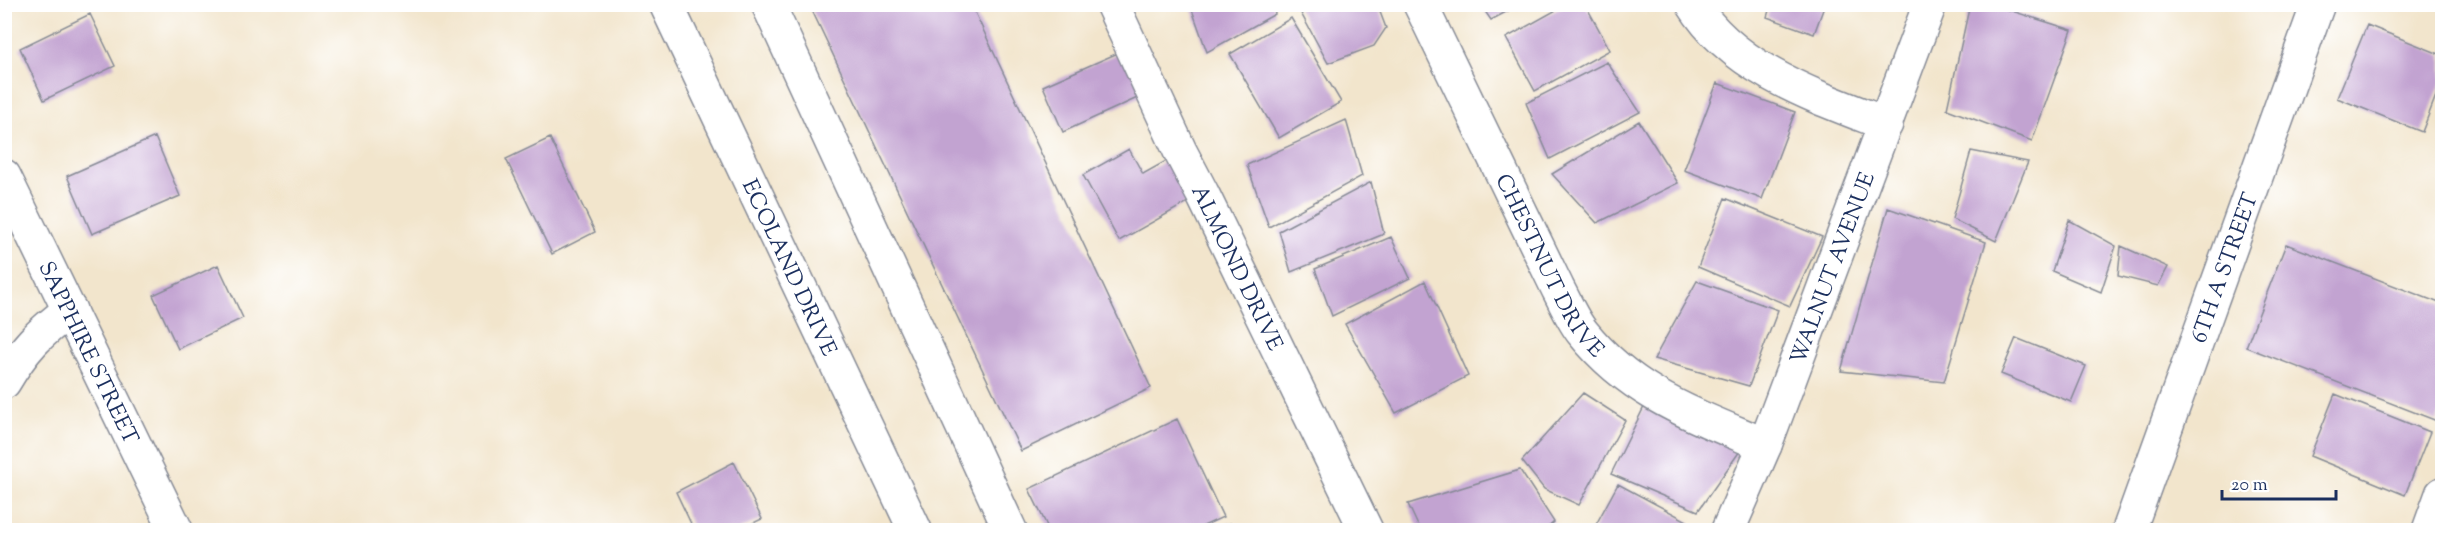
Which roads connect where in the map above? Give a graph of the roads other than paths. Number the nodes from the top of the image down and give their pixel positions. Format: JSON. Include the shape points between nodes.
{"nodes":[{"id":1,"x":666,"y":4,"type":"edge"},
{"id":2,"x":768,"y":4,"type":"edge"},
{"id":3,"x":1112,"y":4,"type":"edge"},
{"id":4,"x":1420,"y":4,"type":"edge"},
{"id":5,"x":1693,"y":4,"type":"edge"},
{"id":6,"x":1930,"y":4,"type":"edge"},
{"id":7,"x":2318,"y":4,"type":"edge"},
{"id":8,"x":1886,"y":124,"type":"junction"},
{"id":9,"x":4,"y":176,"type":"edge"},
{"id":10,"x":70,"y":310,"type":"junction"},
{"id":11,"x":4,"y":382,"type":"edge"},
{"id":12,"x":1765,"y":445,"type":"junction"},
{"id":13,"x":2442,"y":494,"type":"edge"},
{"id":14,"x":176,"y":531,"type":"edge"},
{"id":15,"x":915,"y":531,"type":"edge"},
{"id":16,"x":1010,"y":531,"type":"edge"},
{"id":17,"x":1366,"y":531,"type":"edge"},
{"id":18,"x":1728,"y":531,"type":"edge"},
{"id":19,"x":2129,"y":531,"type":"edge"},
{"id":20,"x":2430,"y":531,"type":"edge"}],
"edges":[{"from":1,"to":15,"type":"street","name":"ECOLAND DRIVE"},
{"from":2,"to":16,"type":"street"},
{"from":3,"to":17,"type":"street","name":"ALMOND DRIVE"},
{"from":4,"to":12,"type":"street","name":"CHESTNUT DRIVE","via":[[1581,331],[1611,364],[1645,391]]},
{"from":5,"to":8,"type":"street","via":[[1700,17],[1736,52],[1819,97]]},
{"from":6,"to":8,"type":"street","name":"WALNUT AVENUE"},
{"from":7,"to":19,"type":"street","name":"6TH A STREET"},
{"from":8,"to":12,"type":"street","name":"WALNUT AVENUE"},
{"from":9,"to":10,"type":"street","name":"SAPPHIRE STREET"},
{"from":10,"to":11,"type":"street","via":[[40,333],[20,355]]},
{"from":10,"to":14,"type":"street","name":"SAPPHIRE STREET"},
{"from":12,"to":18,"type":"street","name":"WALNUT AVENUE"},
{"from":13,"to":20,"type":"street"}]}
